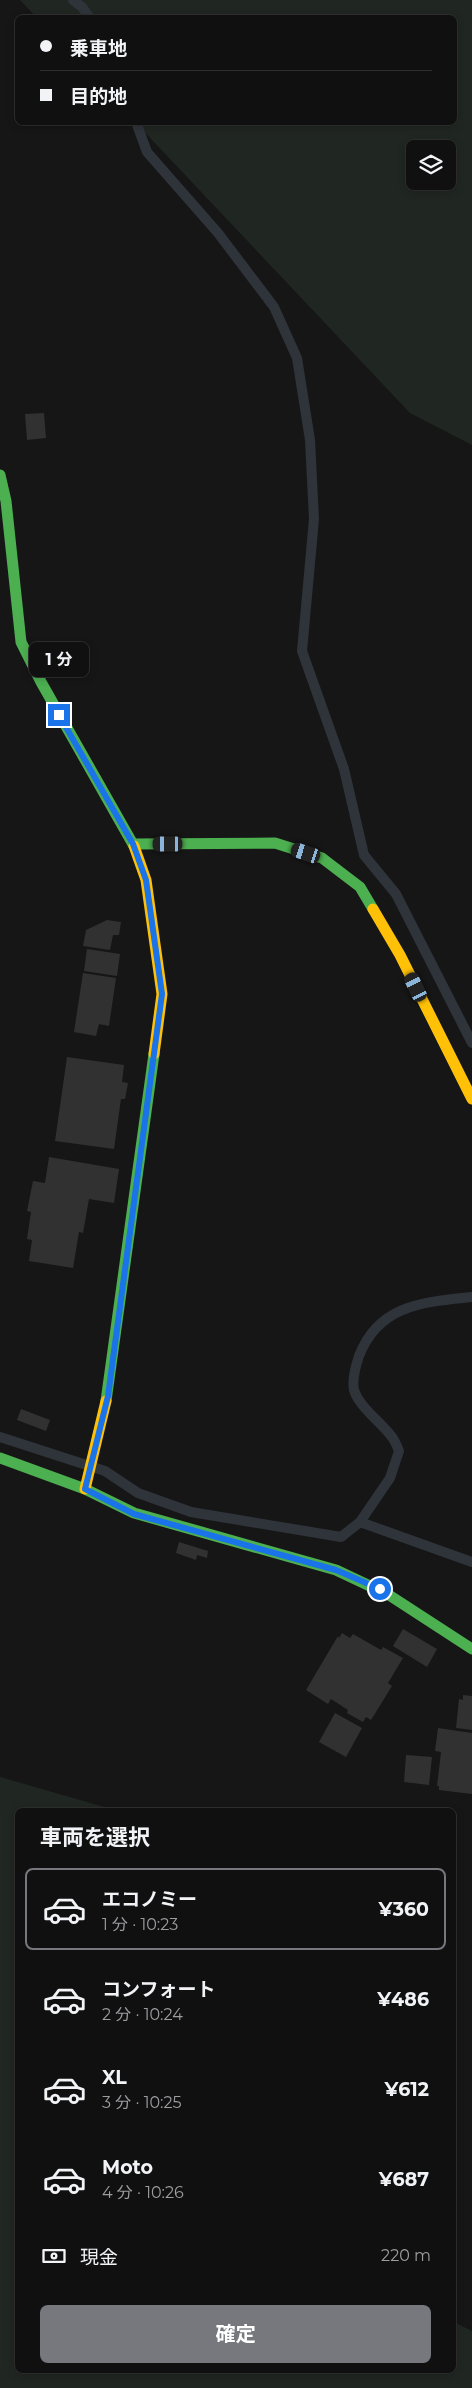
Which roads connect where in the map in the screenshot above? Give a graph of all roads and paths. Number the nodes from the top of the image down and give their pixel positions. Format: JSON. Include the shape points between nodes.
{"nodes":[{"id":1,"x":0,"y":475,"type":"edge"},
{"id":2,"x":133,"y":844,"type":"junction"},
{"id":3,"x":472,"y":1099,"type":"edge"},
{"id":4,"x":0,"y":1458,"type":"edge"},
{"id":5,"x":85,"y":1489,"type":"junction"},
{"id":6,"x":472,"y":1649,"type":"edge"}],
"edges":[{"from":1,"to":2,"type":"street","via":[[6,501],[21,642]]},
{"from":2,"to":3,"type":"street","via":[[275,843],[322,858],[360,887],[400,955]]},
{"from":2,"to":5,"type":"street","via":[[146,880],[162,994],[108,1396]]},
{"from":4,"to":5,"type":"street"},
{"from":5,"to":6,"type":"street","via":[[134,1514],[336,1570],[364,1581],[396,1597]]}]}
